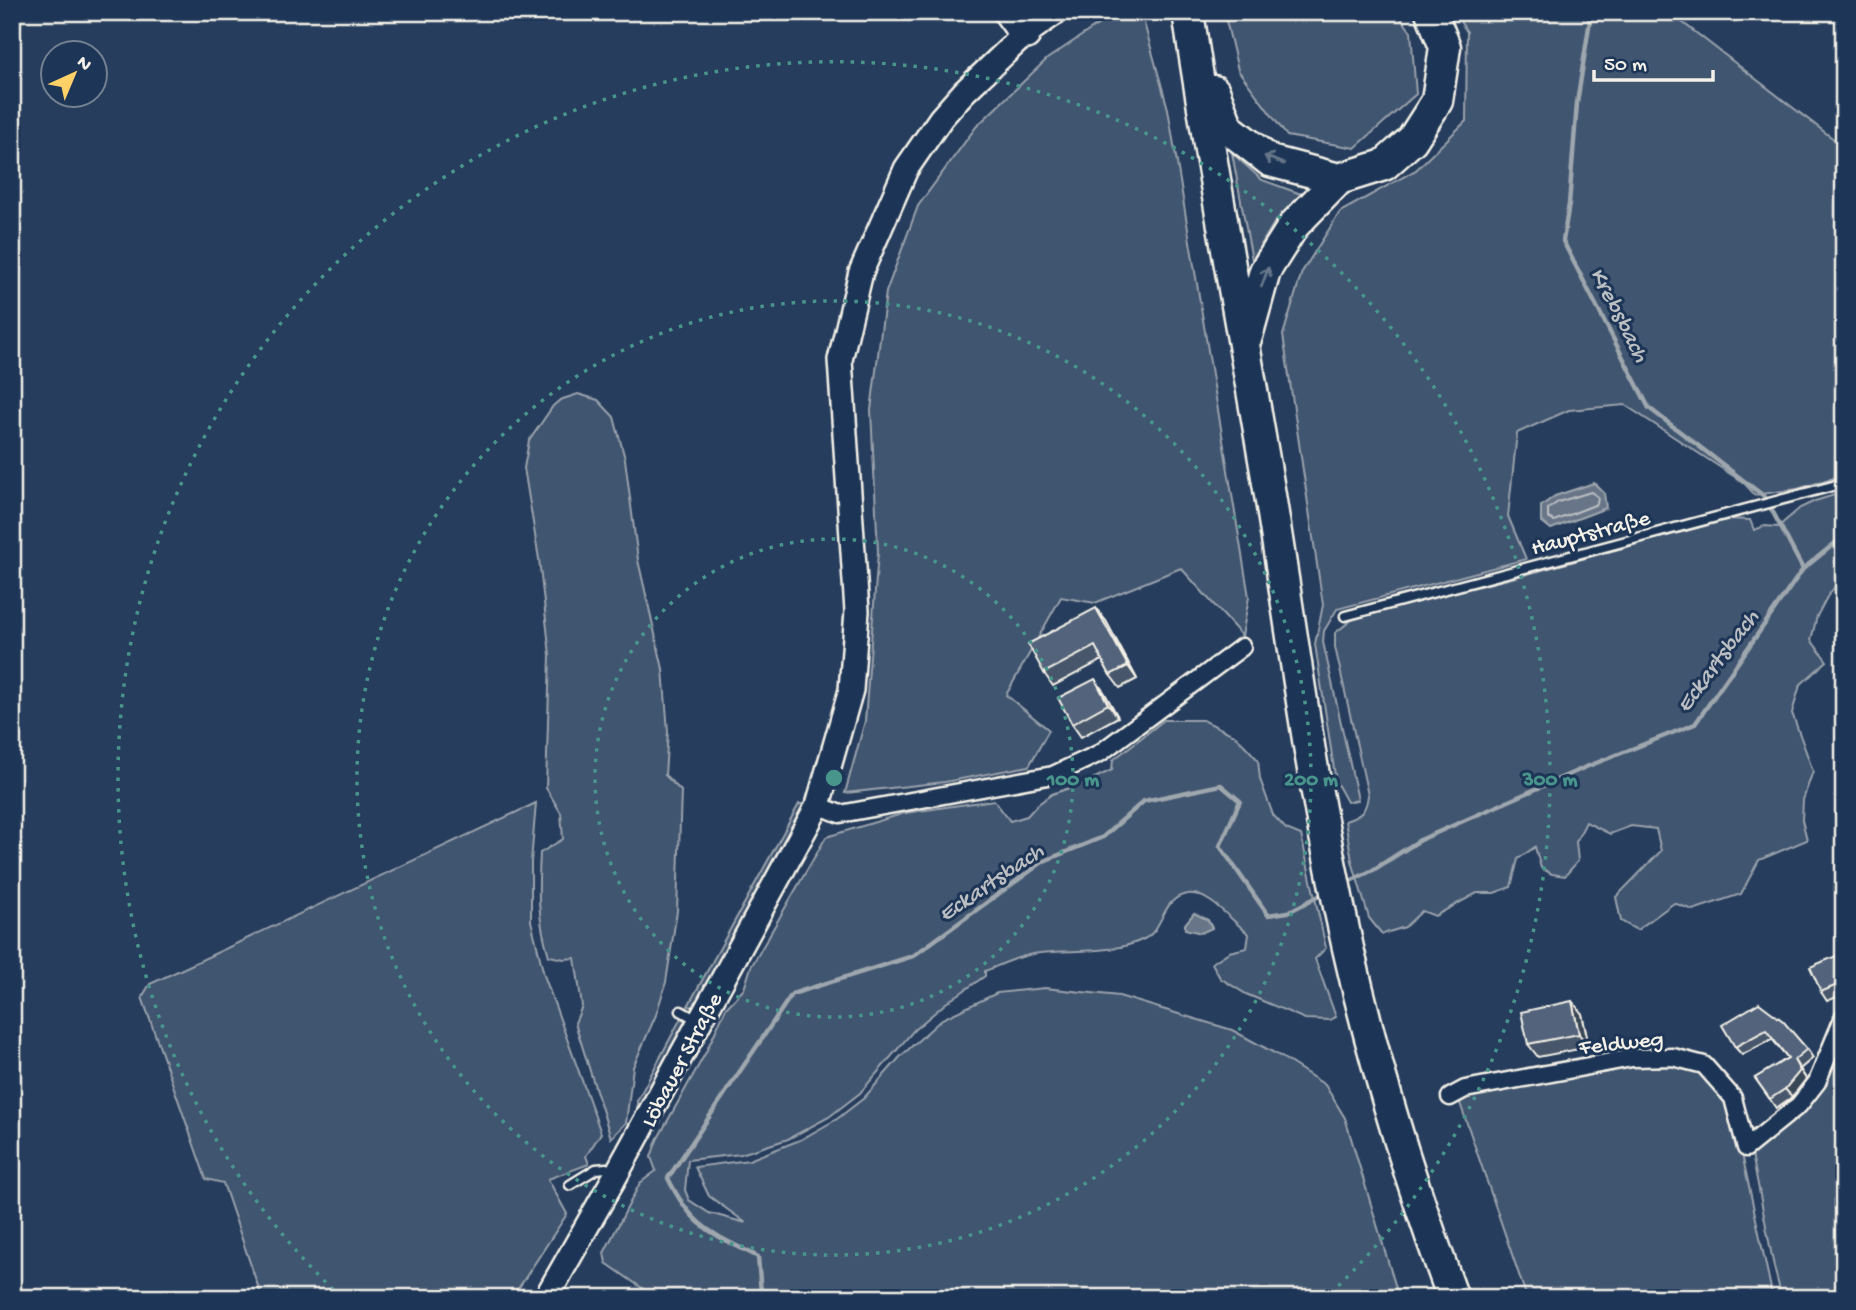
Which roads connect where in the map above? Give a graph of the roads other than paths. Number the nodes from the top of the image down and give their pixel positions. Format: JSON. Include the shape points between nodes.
{"nodes":[{"id":1,"x":1056,"y":12,"type":"edge"},
{"id":2,"x":1431,"y":12,"type":"edge"},
{"id":3,"x":1017,"y":23,"type":"edge"},
{"id":4,"x":1190,"y":24,"type":"edge"},
{"id":5,"x":1339,"y":179,"type":"junction"},
{"id":6,"x":1245,"y":342,"type":"junction"},
{"id":7,"x":1844,"y":483,"type":"edge"},
{"id":8,"x":1345,"y":616,"type":"dead end"},
{"id":9,"x":1242,"y":648,"type":"dead end"},
{"id":10,"x":814,"y":812,"type":"junction"},
{"id":11,"x":1844,"y":1016,"type":"edge"},
{"id":12,"x":1450,"y":1097,"type":"dead end"},
{"id":13,"x":616,"y":1175,"type":"junction"},
{"id":14,"x":570,"y":1185,"type":"dead end"},
{"id":15,"x":546,"y":1298,"type":"edge"},
{"id":16,"x":1453,"y":1298,"type":"edge"}],
"edges":[{"from":1,"to":3,"type":"main road","name":"Löbauer Straße"},
{"from":2,"to":5,"type":"highway","via":[[1446,47],[1437,102],[1412,140],[1384,165]]},
{"from":3,"to":10,"type":"main road","name":"Löbauer Straße","via":[[905,169],[860,272],[840,360],[857,611],[851,690]]},
{"from":5,"to":4,"type":"highway","one_way":true,"via":[[1270,161],[1228,128]]},
{"from":4,"to":6,"type":"highway"},
{"from":6,"to":5,"type":"highway","one_way":true,"via":[[1265,271],[1294,225]]},
{"from":6,"to":16,"type":"highway","via":[[1317,793],[1349,952],[1397,1131]]},
{"from":7,"to":8,"type":"lane","name":"Hauptstraße"},
{"from":9,"to":10,"type":"street","via":[[1100,753],[1054,775],[840,814]]},
{"from":10,"to":13,"type":"main road","name":"Löbauer Straße","via":[[691,1016]]},
{"from":11,"to":12,"type":"street","name":"Feldweg","via":[[1817,1082],[1799,1105],[1746,1148],[1732,1098],[1703,1065],[1673,1057],[1619,1060],[1465,1089]]},
{"from":13,"to":14,"type":"lane","via":[[606,1168],[596,1169]]},
{"from":13,"to":15,"type":"main road","name":"Löbauer Straße"}]}
